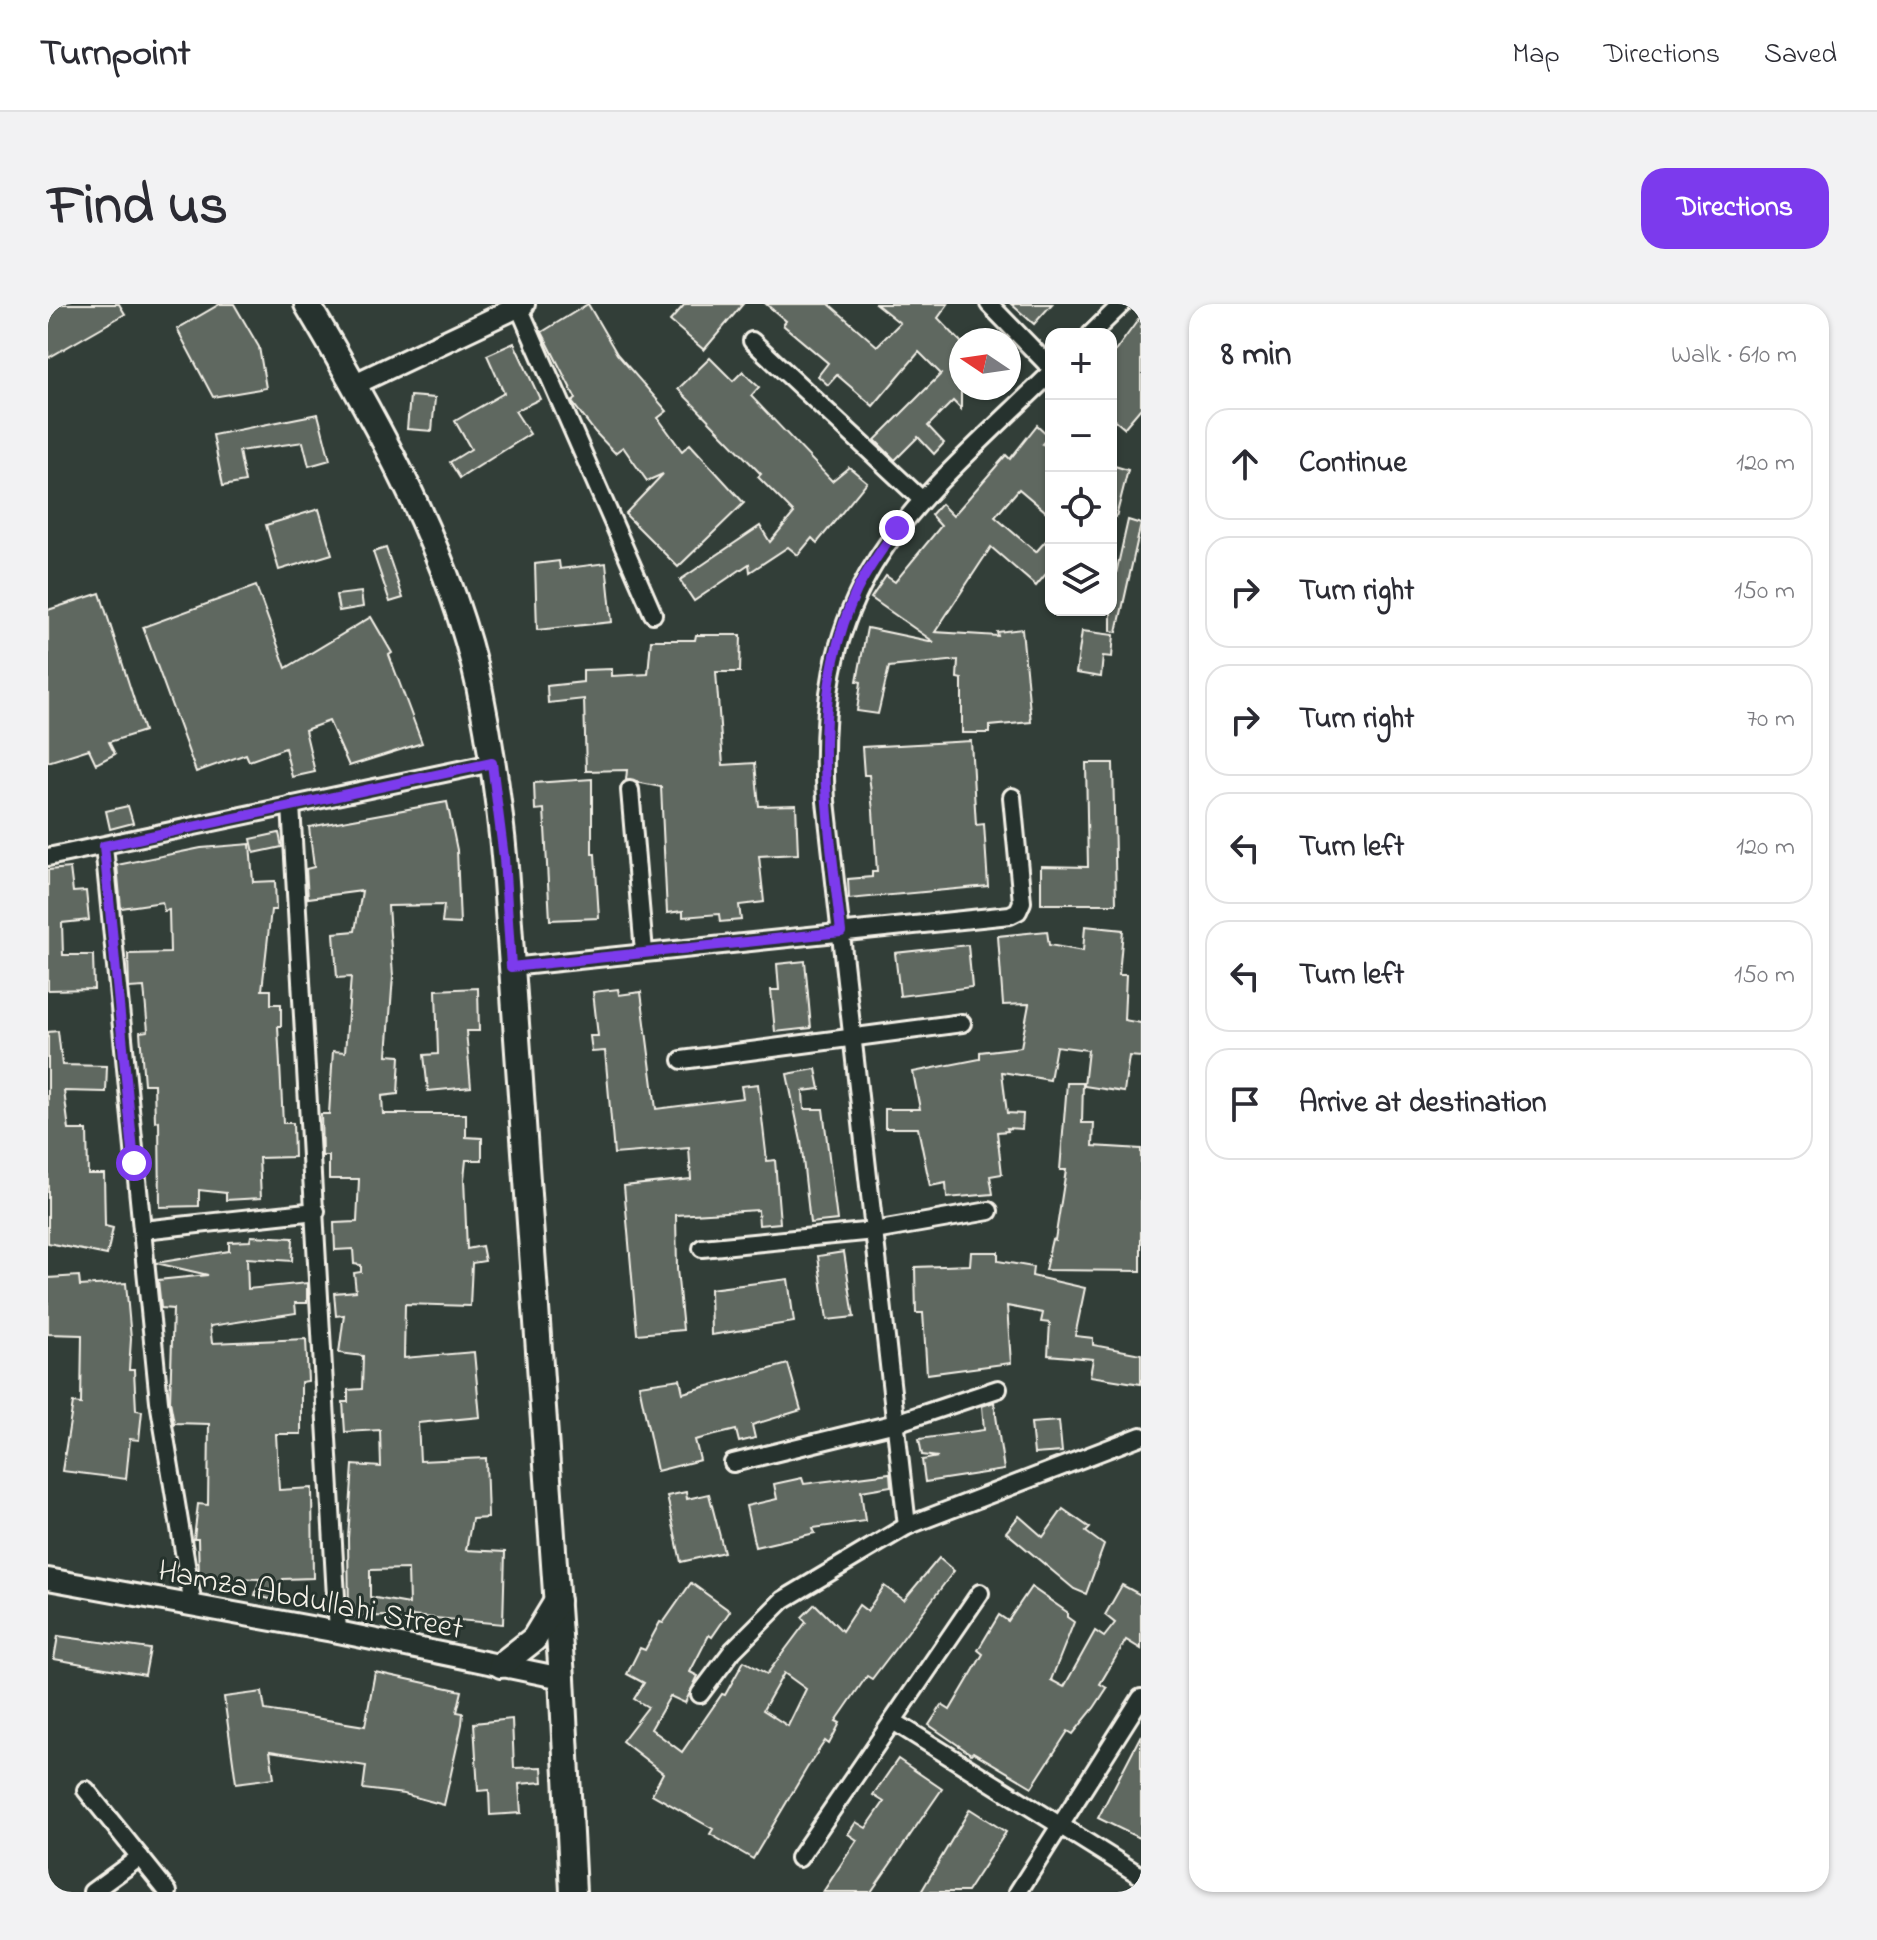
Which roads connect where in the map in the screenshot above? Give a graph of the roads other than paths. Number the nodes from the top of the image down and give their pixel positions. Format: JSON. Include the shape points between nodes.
{"nodes":[{"id":1,"x":307,"y":304,"type":"edge"},
{"id":2,"x":989,"y":304,"type":"edge"},
{"id":3,"x":1122,"y":304,"type":"edge"},
{"id":4,"x":522,"y":305,"type":"edge"},
{"id":5,"x":1097,"y":328,"type":"edge"},
{"id":6,"x":752,"y":341,"type":"dead end"},
{"id":7,"x":1045,"y":364,"type":"edge"},
{"id":8,"x":1045,"y":376,"type":"edge"},
{"id":9,"x":355,"y":384,"type":"junction"},
{"id":10,"x":921,"y":499,"type":"junction"},
{"id":11,"x":653,"y":614,"type":"dead end"},
{"id":12,"x":492,"y":763,"type":"junction"},
{"id":13,"x":630,"y":790,"type":"dead end"},
{"id":14,"x":1012,"y":797,"type":"dead end"},
{"id":15,"x":291,"y":805,"type":"junction"},
{"id":16,"x":104,"y":846,"type":"junction"},
{"id":17,"x":48,"y":857,"type":"edge"},
{"id":18,"x":841,"y":932,"type":"junction"},
{"id":19,"x":644,"y":952,"type":"junction"},
{"id":20,"x":511,"y":967,"type":"junction"},
{"id":21,"x":962,"y":1023,"type":"dead end"},
{"id":22,"x":852,"y":1037,"type":"junction"},
{"id":23,"x":682,"y":1060,"type":"dead end"},
{"id":24,"x":316,"y":1211,"type":"junction"},
{"id":25,"x":989,"y":1211,"type":"dead end"},
{"id":26,"x":143,"y":1230,"type":"junction"},
{"id":27,"x":874,"y":1231,"type":"junction"},
{"id":28,"x":702,"y":1248,"type":"dead end"},
{"id":29,"x":998,"y":1389,"type":"dead end"},
{"id":30,"x":896,"y":1423,"type":"junction"},
{"id":31,"x":1141,"y":1436,"type":"edge"},
{"id":32,"x":733,"y":1463,"type":"dead end"},
{"id":33,"x":907,"y":1526,"type":"junction"},
{"id":34,"x":48,"y":1579,"type":"edge"},
{"id":35,"x":980,"y":1593,"type":"dead end"},
{"id":36,"x":557,"y":1601,"type":"junction"},
{"id":37,"x":193,"y":1606,"type":"junction"},
{"id":38,"x":338,"y":1632,"type":"junction"},
{"id":39,"x":501,"y":1665,"type":"junction"},
{"id":40,"x":562,"y":1678,"type":"junction"},
{"id":41,"x":700,"y":1694,"type":"dead end"},
{"id":42,"x":1141,"y":1698,"type":"edge"},
{"id":43,"x":893,"y":1721,"type":"junction"},
{"id":44,"x":86,"y":1790,"type":"dead end"},
{"id":45,"x":1061,"y":1826,"type":"junction"},
{"id":46,"x":140,"y":1857,"type":"junction"},
{"id":47,"x":799,"y":1858,"type":"dead end"},
{"id":48,"x":1141,"y":1876,"type":"edge"},
{"id":49,"x":92,"y":1892,"type":"edge"},
{"id":50,"x":168,"y":1892,"type":"edge"},
{"id":51,"x":573,"y":1892,"type":"edge"},
{"id":52,"x":1018,"y":1892,"type":"edge"}],
"edges":[{"from":1,"to":9,"type":"main road"},
{"from":2,"to":7,"type":"street"},
{"from":3,"to":5,"type":"street"},
{"from":4,"to":9,"type":"street"},
{"from":4,"to":11,"type":"street"},
{"from":6,"to":10,"type":"street"},
{"from":8,"to":10,"type":"street"},
{"from":9,"to":12,"type":"main road","via":[[433,547],[456,609],[478,684]]},
{"from":10,"to":18,"type":"street","via":[[857,590],[826,694],[826,801]]},
{"from":12,"to":15,"type":"street"},
{"from":12,"to":20,"type":"main road"},
{"from":13,"to":19,"type":"street"},
{"from":14,"to":18,"type":"street","via":[[1022,902],[1018,911]]},
{"from":15,"to":16,"type":"street"},
{"from":15,"to":24,"type":"street"},
{"from":16,"to":17,"type":"street"},
{"from":16,"to":26,"type":"street"},
{"from":18,"to":19,"type":"street"},
{"from":18,"to":22,"type":"street"},
{"from":19,"to":20,"type":"street"},
{"from":20,"to":36,"type":"main road"},
{"from":21,"to":22,"type":"street"},
{"from":22,"to":23,"type":"street"},
{"from":22,"to":27,"type":"street"},
{"from":24,"to":26,"type":"street"},
{"from":24,"to":38,"type":"street"},
{"from":25,"to":27,"type":"street"},
{"from":26,"to":37,"type":"street","via":[[159,1401]]},
{"from":27,"to":28,"type":"street"},
{"from":27,"to":30,"type":"street"},
{"from":29,"to":30,"type":"street"},
{"from":30,"to":32,"type":"street"},
{"from":30,"to":33,"type":"street"},
{"from":31,"to":33,"type":"street"},
{"from":33,"to":41,"type":"street","via":[[783,1600],[733,1650]]},
{"from":34,"to":37,"type":"street","name":"Hamza Abdullahi Street"},
{"from":35,"to":43,"type":"street"},
{"from":36,"to":39,"type":"main road","via":[[534,1639]]},
{"from":36,"to":40,"type":"main road"},
{"from":37,"to":38,"type":"street","name":"Hamza Abdullahi Street"},
{"from":38,"to":39,"type":"street","name":"Hamza Abdullahi Street"},
{"from":39,"to":40,"type":"street","name":"Hamza Abdullahi Street"},
{"from":40,"to":51,"type":"main road"},
{"from":42,"to":45,"type":"street"},
{"from":43,"to":45,"type":"street"},
{"from":43,"to":47,"type":"street"},
{"from":44,"to":46,"type":"street"},
{"from":45,"to":48,"type":"street"},
{"from":45,"to":52,"type":"street"},
{"from":46,"to":49,"type":"street"},
{"from":46,"to":50,"type":"street"}]}
